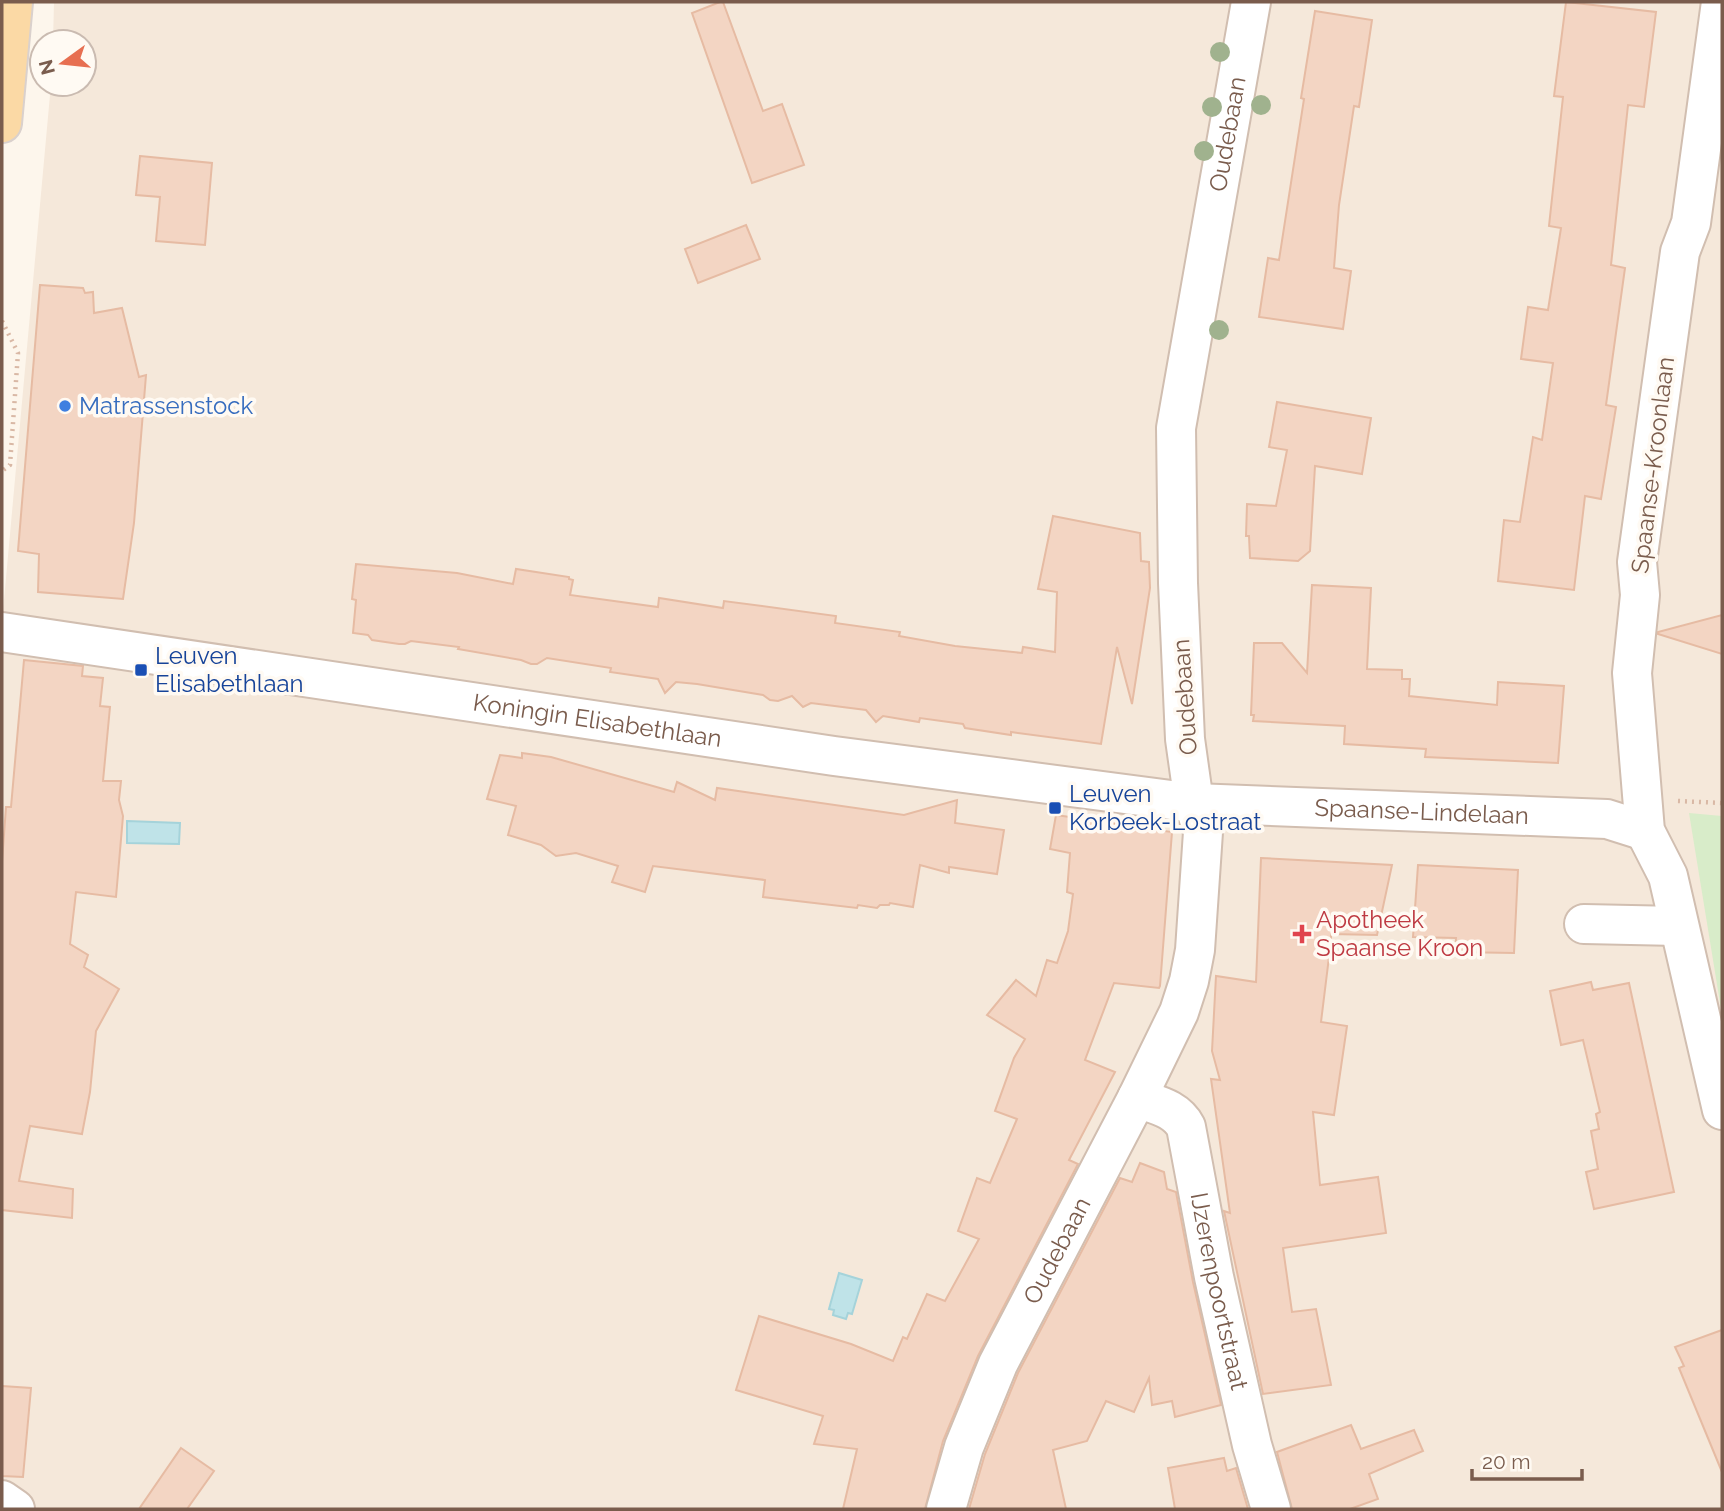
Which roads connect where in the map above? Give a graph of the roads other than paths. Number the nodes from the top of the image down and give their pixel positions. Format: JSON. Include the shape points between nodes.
{"nodes":[{"id":1,"x":13,"y":2,"type":"edge"},
{"id":2,"x":1251,"y":2,"type":"edge"},
{"id":3,"x":1721,"y":2,"type":"edge"},
{"id":4,"x":3,"y":109,"type":"edge"},
{"id":5,"x":2,"y":632,"type":"edge"},
{"id":6,"x":1194,"y":803,"type":"junction"},
{"id":7,"x":1645,"y":831,"type":"junction"},
{"id":8,"x":1584,"y":924,"type":"dead end"},
{"id":9,"x":1678,"y":926,"type":"junction"},
{"id":10,"x":1137,"y":1098,"type":"junction"},
{"id":11,"x":1722,"y":1110,"type":"edge"},
{"id":12,"x":2,"y":1500,"type":"edge"},
{"id":13,"x":15,"y":1509,"type":"edge"},
{"id":14,"x":946,"y":1509,"type":"edge"},
{"id":15,"x":1271,"y":1509,"type":"edge"}],
"edges":[{"from":1,"to":4,"type":"main road"},
{"from":2,"to":6,"type":"street","name":"Oudebaan","via":[[1176,428],[1185,739]]},
{"from":3,"to":7,"type":"street","name":"Spaanse-Kroonlaan","via":[[1637,562],[1640,595],[1632,673]]},
{"from":5,"to":6,"type":"street","name":"Koningin Elisabethlaan","via":[[834,756]]},
{"from":6,"to":7,"type":"street","name":"Spaanse-Lindelaan","via":[[1607,819]]},
{"from":6,"to":10,"type":"street","name":"Oudebaan","via":[[1203,832],[1195,950],[1178,1012]]},
{"from":7,"to":9,"type":"street","name":"Spaanse-Kroonlaan","via":[[1668,876]]},
{"from":8,"to":9,"type":"street"},
{"from":9,"to":11,"type":"street","name":"Spaanse-Kroonlaan"},
{"from":10,"to":14,"type":"street","name":"Oudebaan","via":[[998,1364],[964,1447]]},
{"from":10,"to":15,"type":"street","name":"IJzerenpoortstraat","via":[[1171,1110],[1186,1127],[1226,1329]]},
{"from":12,"to":13,"type":"street"}]}
